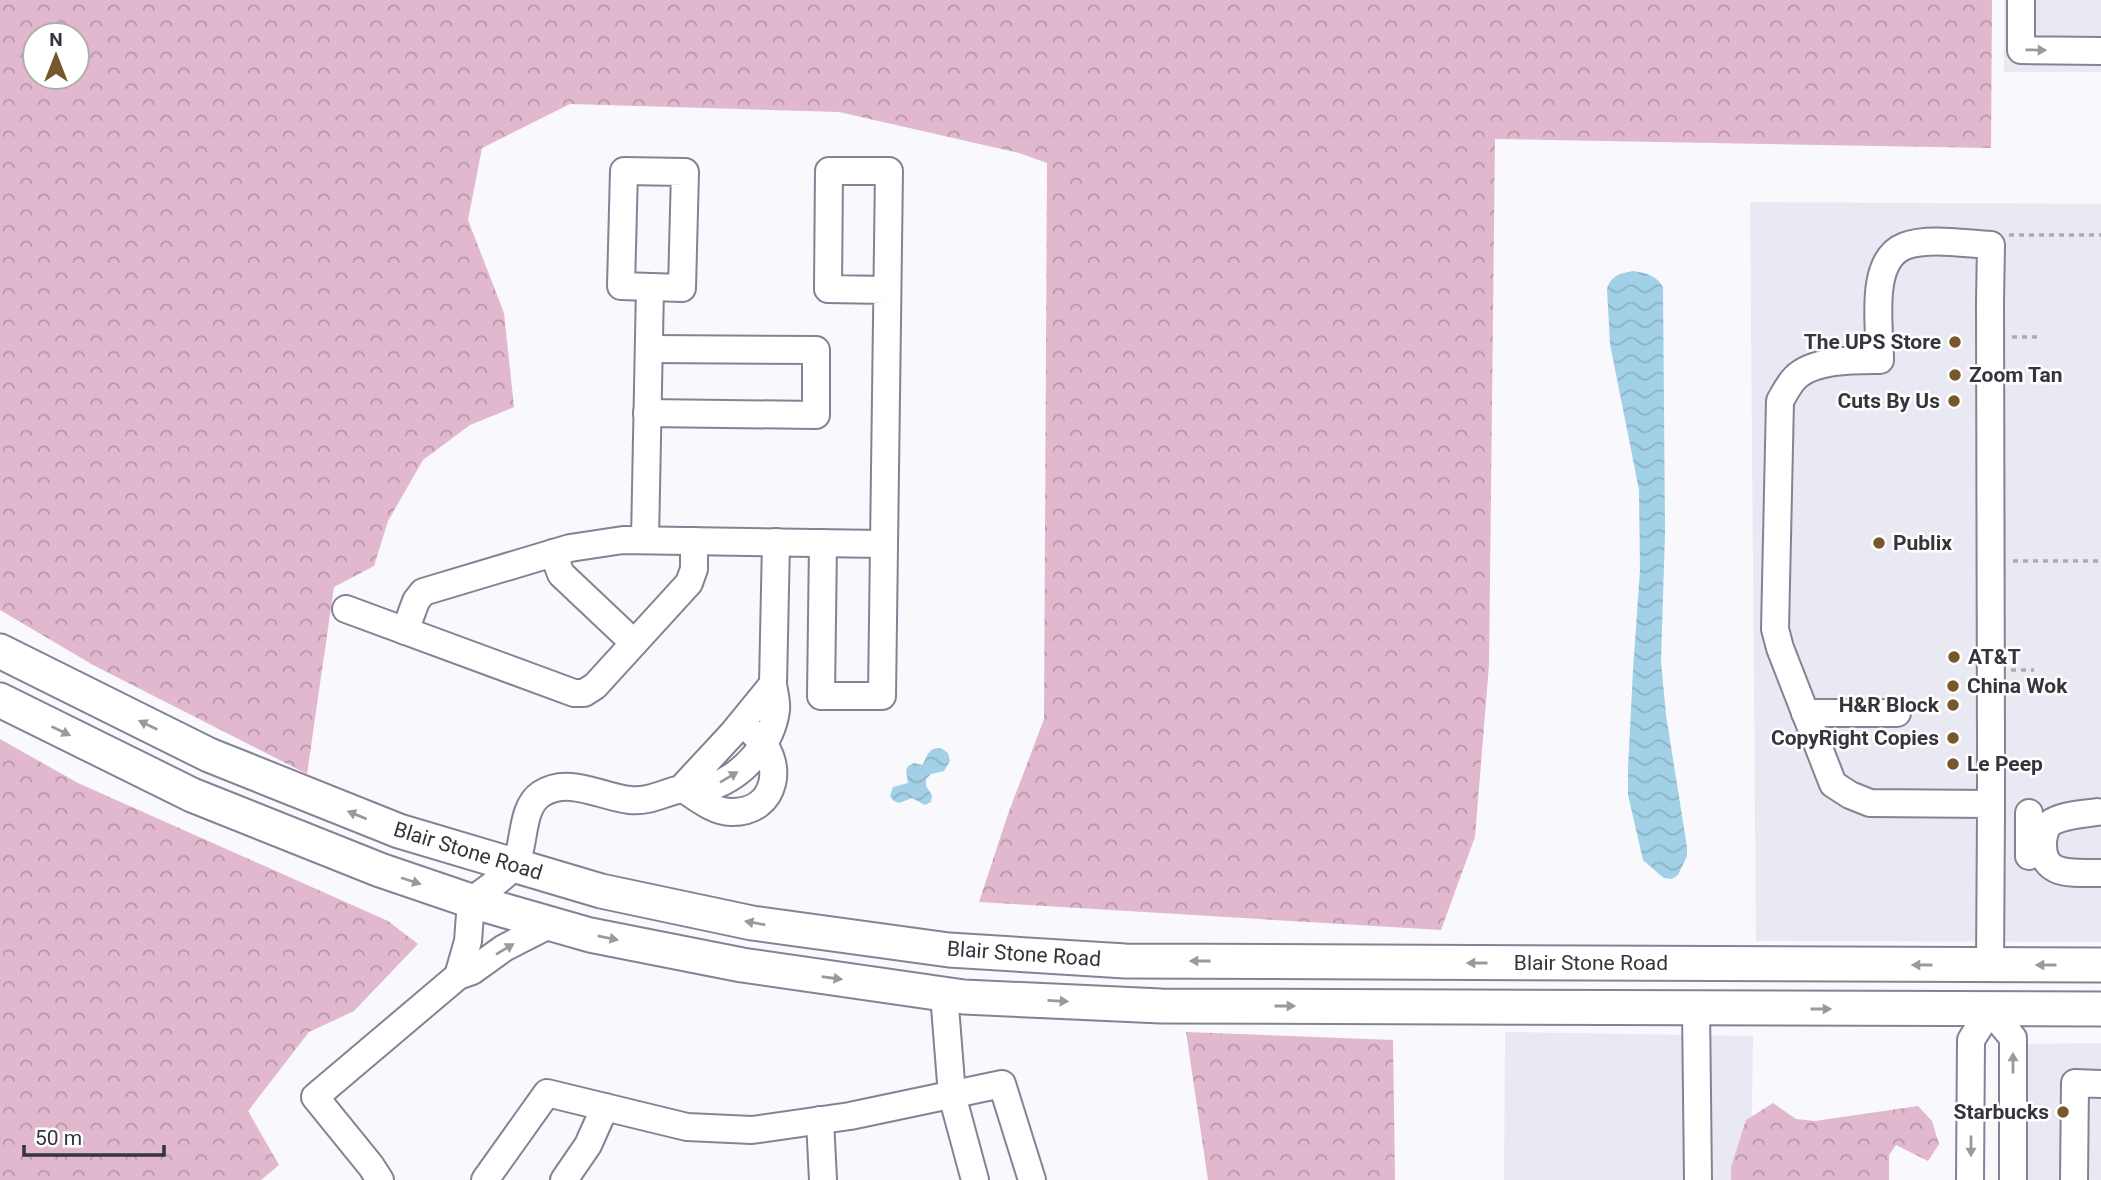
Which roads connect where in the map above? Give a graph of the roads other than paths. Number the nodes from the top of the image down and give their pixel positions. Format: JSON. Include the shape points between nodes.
{"nodes":[{"id":1,"x":2021,"y":0,"type":"edge"},
{"id":2,"x":2101,"y":51,"type":"edge"},
{"id":3,"x":650,"y":287,"type":"junction"},
{"id":4,"x":887,"y":290,"type":"junction"},
{"id":5,"x":649,"y":349,"type":"junction"},
{"id":6,"x":648,"y":413,"type":"junction"},
{"id":7,"x":645,"y":540,"type":"junction"},
{"id":8,"x":694,"y":541,"type":"junction"},
{"id":9,"x":776,"y":542,"type":"junction"},
{"id":10,"x":822,"y":543,"type":"junction"},
{"id":11,"x":884,"y":544,"type":"junction"},
{"id":12,"x":553,"y":553,"type":"junction"},
{"id":13,"x":346,"y":609,"type":"dead end"},
{"id":14,"x":405,"y":631,"type":"junction"},
{"id":15,"x":634,"y":643,"type":"junction"},
{"id":16,"x":0,"y":651,"type":"edge"},
{"id":17,"x":773,"y":684,"type":"junction"},
{"id":18,"x":0,"y":700,"type":"edge"},
{"id":19,"x":1805,"y":713,"type":"junction"},
{"id":20,"x":1897,"y":713,"type":"dead end"},
{"id":21,"x":741,"y":724,"type":"junction"},
{"id":22,"x":764,"y":743,"type":"junction"},
{"id":23,"x":682,"y":788,"type":"junction"},
{"id":24,"x":1991,"y":808,"type":"junction"},
{"id":25,"x":2099,"y":812,"type":"edge"},
{"id":26,"x":2029,"y":813,"type":"junction"},
{"id":27,"x":515,"y":866,"type":"junction"},
{"id":28,"x":2101,"y":873,"type":"edge"},
{"id":29,"x":2101,"y":883,"type":"edge"},
{"id":30,"x":471,"y":901,"type":"junction"},
{"id":31,"x":553,"y":923,"type":"junction"},
{"id":32,"x":1990,"y":965,"type":"junction"},
{"id":33,"x":2101,"y":965,"type":"edge"},
{"id":34,"x":458,"y":976,"type":"junction"},
{"id":35,"x":944,"y":994,"type":"junction"},
{"id":36,"x":1696,"y":1008,"type":"junction"},
{"id":37,"x":2101,"y":1009,"type":"edge"},
{"id":38,"x":1990,"y":1010,"type":"junction"},
{"id":39,"x":2101,"y":1084,"type":"edge"},
{"id":40,"x":952,"y":1095,"type":"junction"},
{"id":41,"x":605,"y":1107,"type":"junction"},
{"id":42,"x":820,"y":1120,"type":"junction"},
{"id":43,"x":380,"y":1180,"type":"edge"},
{"id":44,"x":485,"y":1180,"type":"edge"},
{"id":45,"x":564,"y":1180,"type":"edge"},
{"id":46,"x":823,"y":1180,"type":"edge"},
{"id":47,"x":975,"y":1180,"type":"edge"},
{"id":48,"x":1032,"y":1180,"type":"edge"},
{"id":49,"x":1698,"y":1180,"type":"edge"},
{"id":50,"x":1970,"y":1180,"type":"edge"},
{"id":51,"x":2013,"y":1180,"type":"edge"},
{"id":52,"x":2074,"y":1180,"type":"edge"}],
"edges":[{"from":1,"to":2,"type":"street","one_way":true,"via":[[2021,50]]},
{"from":3,"to":3,"type":"street","via":[[621,286],[624,170],[685,172],[682,288]]},
{"from":3,"to":5,"type":"street"},
{"from":4,"to":4,"type":"street","via":[[889,172],[830,170],[828,289]]},
{"from":4,"to":11,"type":"street"},
{"from":5,"to":6,"type":"street"},
{"from":5,"to":6,"type":"street","via":[[816,351],[816,415]]},
{"from":6,"to":7,"type":"street"},
{"from":7,"to":8,"type":"street"},
{"from":7,"to":12,"type":"street"},
{"from":8,"to":9,"type":"street"},
{"from":8,"to":15,"type":"street","via":[[689,583]]},
{"from":9,"to":10,"type":"street"},
{"from":9,"to":17,"type":"street"},
{"from":10,"to":11,"type":"street"},
{"from":10,"to":11,"type":"street","via":[[821,696],[882,696]]},
{"from":12,"to":14,"type":"street","via":[[423,592]]},
{"from":12,"to":15,"type":"street","via":[[561,574]]},
{"from":13,"to":14,"type":"street"},
{"from":14,"to":15,"type":"street","via":[[574,693],[595,686]]},
{"from":27,"to":16,"type":"main road","name":"Blair Stone Road","one_way":true,"via":[[399,831],[209,755]]},
{"from":17,"to":21,"type":"street"},
{"from":17,"to":22,"type":"street","via":[[776,712]]},
{"from":18,"to":30,"type":"main road","name":"Blair Stone Road","one_way":true,"via":[[192,795]]},
{"from":19,"to":20,"type":"street"},
{"from":19,"to":24,"type":"street","via":[[1833,784],[1850,795],[1870,803]]},
{"from":19,"to":24,"type":"street","via":[[1775,629],[1780,401],[1794,378],[1805,371],[1836,361],[1880,360],[1879,288],[1893,252],[1931,242],[1991,246]]},
{"from":21,"to":22,"type":"street"},
{"from":21,"to":23,"type":"street"},
{"from":23,"to":22,"type":"street","one_way":true,"via":[[713,786],[755,757]]},
{"from":22,"to":23,"type":"street","via":[[772,758],[772,778],[769,794],[757,805],[729,813]]},
{"from":23,"to":27,"type":"street","via":[[642,800],[570,787],[542,793],[528,815]]},
{"from":24,"to":26,"type":"street"},
{"from":24,"to":32,"type":"street"},
{"from":25,"to":26,"type":"street"},
{"from":25,"to":28,"type":"street","via":[[2052,822],[2043,840],[2044,855],[2056,870]]},
{"from":26,"to":29,"type":"street","via":[[2029,858],[2036,871],[2048,882]]},
{"from":27,"to":30,"type":"street"},
{"from":32,"to":27,"type":"main road","name":"Blair Stone Road","one_way":true,"via":[[1125,961],[949,950],[752,923],[601,891]]},
{"from":30,"to":31,"type":"main road","name":"Blair Stone Road"},
{"from":30,"to":34,"type":"street","via":[[468,941]]},
{"from":34,"to":31,"type":"street","one_way":true},
{"from":31,"to":35,"type":"main road","name":"Blair Stone Road","one_way":true,"via":[[742,965]]},
{"from":33,"to":32,"type":"main road","name":"Blair Stone Road","one_way":true},
{"from":32,"to":38,"type":"main road"},
{"from":34,"to":43,"type":"street","via":[[315,1097]]},
{"from":35,"to":36,"type":"main road","name":"Blair Stone Road","one_way":true,"via":[[1161,1006]]},
{"from":35,"to":40,"type":"street"},
{"from":36,"to":38,"type":"main road","name":"Blair Stone Road","one_way":true},
{"from":36,"to":49,"type":"street"},
{"from":37,"to":38,"type":"main road","name":"Blair Stone Road"},
{"from":38,"to":50,"type":"street","one_way":true,"via":[[1971,1040]]},
{"from":51,"to":38,"type":"street","one_way":true,"via":[[2013,1038]]},
{"from":39,"to":52,"type":"street","via":[[2075,1083]]},
{"from":40,"to":42,"type":"street"},
{"from":40,"to":47,"type":"street"},
{"from":40,"to":48,"type":"street","via":[[1002,1084]]},
{"from":41,"to":42,"type":"street","via":[[687,1127],[752,1130]]},
{"from":41,"to":44,"type":"street","via":[[547,1093]]},
{"from":41,"to":45,"type":"street"},
{"from":42,"to":46,"type":"street"}]}
